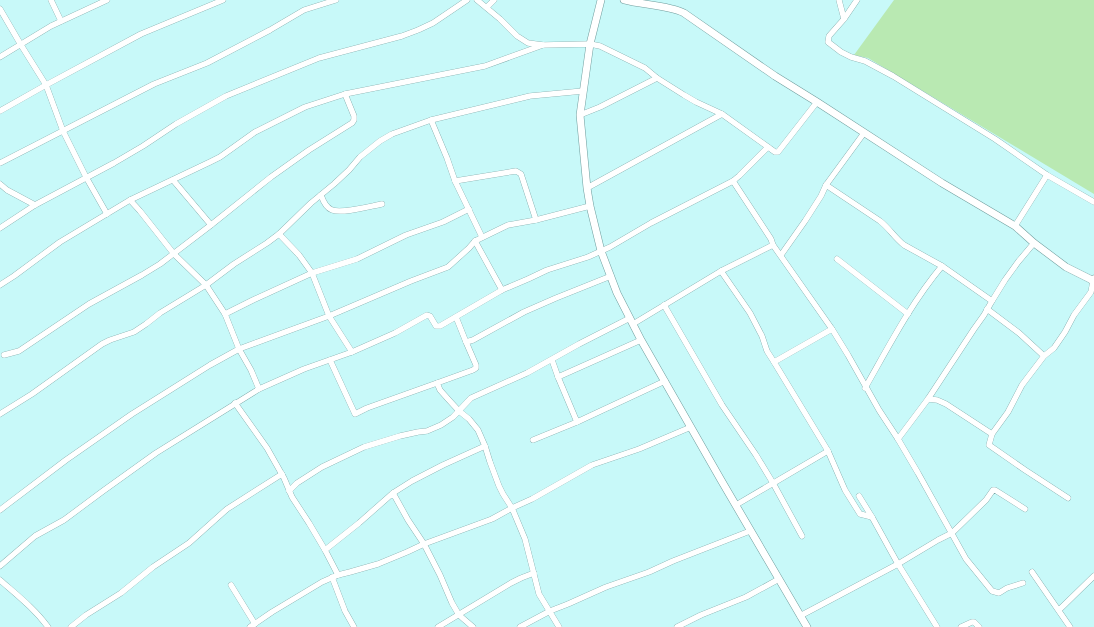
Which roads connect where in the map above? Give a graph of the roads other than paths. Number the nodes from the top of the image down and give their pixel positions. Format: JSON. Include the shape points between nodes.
{"nodes":[{"id":1,"x":51,"y":0,"type":"edge"},
{"id":2,"x":107,"y":0,"type":"edge"},
{"id":3,"x":223,"y":0,"type":"edge"},
{"id":4,"x":336,"y":0,"type":"edge"},
{"id":5,"x":467,"y":0,"type":"edge"},
{"id":6,"x":477,"y":0,"type":"edge"},
{"id":7,"x":494,"y":0,"type":"edge"},
{"id":8,"x":601,"y":0,"type":"edge"},
{"id":9,"x":624,"y":0,"type":"edge"},
{"id":10,"x":839,"y":0,"type":"edge"},
{"id":11,"x":856,"y":0,"type":"edge"},
{"id":12,"x":487,"y":7,"type":"junction"},
{"id":13,"x":0,"y":9,"type":"edge"},
{"id":14,"x":844,"y":19,"type":"junction"},
{"id":15,"x":61,"y":21,"type":"junction"},
{"id":16,"x":590,"y":44,"type":"junction"},
{"id":17,"x":21,"y":45,"type":"junction"},
{"id":18,"x":543,"y":45,"type":"junction"},
{"id":19,"x":0,"y":57,"type":"edge"},
{"id":20,"x":657,"y":78,"type":"junction"},
{"id":21,"x":46,"y":85,"type":"junction"},
{"id":22,"x":583,"y":91,"type":"junction"},
{"id":23,"x":345,"y":94,"type":"junction"},
{"id":24,"x":817,"y":102,"type":"junction"},
{"id":25,"x":0,"y":111,"type":"edge"},
{"id":26,"x":722,"y":114,"type":"junction"},
{"id":27,"x":580,"y":115,"type":"junction"},
{"id":28,"x":431,"y":120,"type":"junction"},
{"id":29,"x":63,"y":131,"type":"junction"},
{"id":30,"x":864,"y":133,"type":"junction"},
{"id":31,"x":768,"y":147,"type":"junction"},
{"id":32,"x":0,"y":163,"type":"edge"},
{"id":33,"x":1048,"y":175,"type":"junction"},
{"id":34,"x":86,"y":177,"type":"junction"},
{"id":35,"x":173,"y":180,"type":"junction"},
{"id":36,"x":733,"y":180,"type":"junction"},
{"id":37,"x":456,"y":181,"type":"junction"},
{"id":38,"x":0,"y":184,"type":"edge"},
{"id":39,"x":826,"y":185,"type":"junction"},
{"id":40,"x":587,"y":188,"type":"junction"},
{"id":41,"x":321,"y":195,"type":"junction"},
{"id":42,"x":130,"y":200,"type":"junction"},
{"id":43,"x":1094,"y":202,"type":"edge"},
{"id":44,"x":382,"y":204,"type":"dead end"},
{"id":45,"x":35,"y":205,"type":"junction"},
{"id":46,"x":590,"y":206,"type":"junction"},
{"id":47,"x":469,"y":209,"type":"junction"},
{"id":48,"x":107,"y":214,"type":"junction"},
{"id":49,"x":536,"y":220,"type":"junction"},
{"id":50,"x":211,"y":225,"type":"junction"},
{"id":51,"x":1015,"y":226,"type":"junction"},
{"id":52,"x":0,"y":228,"type":"edge"},
{"id":53,"x":279,"y":234,"type":"junction"},
{"id":54,"x":482,"y":237,"type":"junction"},
{"id":55,"x":475,"y":241,"type":"junction"},
{"id":56,"x":1034,"y":243,"type":"junction"},
{"id":57,"x":773,"y":245,"type":"junction"},
{"id":58,"x":601,"y":251,"type":"junction"},
{"id":59,"x":174,"y":254,"type":"junction"},
{"id":60,"x":781,"y":255,"type":"junction"},
{"id":61,"x":837,"y":259,"type":"dead end"},
{"id":62,"x":942,"y":266,"type":"junction"},
{"id":63,"x":721,"y":271,"type":"junction"},
{"id":64,"x":312,"y":273,"type":"junction"},
{"id":65,"x":611,"y":276,"type":"junction"},
{"id":66,"x":1094,"y":280,"type":"edge"},
{"id":67,"x":0,"y":285,"type":"edge"},
{"id":68,"x":206,"y":285,"type":"junction"},
{"id":69,"x":502,"y":290,"type":"junction"},
{"id":70,"x":992,"y":301,"type":"junction"},
{"id":71,"x":664,"y":305,"type":"junction"},
{"id":72,"x":987,"y":309,"type":"junction"},
{"id":73,"x":225,"y":314,"type":"junction"},
{"id":74,"x":908,"y":314,"type":"junction"},
{"id":75,"x":329,"y":316,"type":"junction"},
{"id":76,"x":456,"y":317,"type":"junction"},
{"id":77,"x":632,"y":321,"type":"junction"},
{"id":78,"x":832,"y":329,"type":"junction"},
{"id":79,"x":641,"y":340,"type":"junction"},
{"id":80,"x":466,"y":342,"type":"junction"},
{"id":81,"x":239,"y":349,"type":"junction"},
{"id":82,"x":352,"y":352,"type":"junction"},
{"id":83,"x":4,"y":355,"type":"dead end"},
{"id":84,"x":1044,"y":356,"type":"junction"},
{"id":85,"x":330,"y":360,"type":"junction"},
{"id":86,"x":552,"y":360,"type":"junction"},
{"id":87,"x":774,"y":362,"type":"junction"},
{"id":88,"x":558,"y":377,"type":"junction"},
{"id":89,"x":665,"y":381,"type":"junction"},
{"id":90,"x":437,"y":383,"type":"junction"},
{"id":91,"x":865,"y":388,"type":"junction"},
{"id":92,"x":259,"y":389,"type":"junction"},
{"id":93,"x":928,"y":398,"type":"junction"},
{"id":94,"x":235,"y":403,"type":"junction"},
{"id":95,"x":459,"y":411,"type":"junction"},
{"id":96,"x":0,"y":414,"type":"edge"},
{"id":97,"x":577,"y":422,"type":"junction"},
{"id":98,"x":691,"y":427,"type":"junction"},
{"id":99,"x":992,"y":434,"type":"junction"},
{"id":100,"x":898,"y":439,"type":"junction"},
{"id":101,"x":533,"y":440,"type":"dead end"},
{"id":102,"x":485,"y":446,"type":"junction"},
{"id":103,"x":828,"y":451,"type":"junction"},
{"id":104,"x":282,"y":474,"type":"junction"},
{"id":105,"x":773,"y":483,"type":"junction"},
{"id":106,"x":289,"y":491,"type":"junction"},
{"id":107,"x":393,"y":493,"type":"junction"},
{"id":108,"x":859,"y":496,"type":"dead end"},
{"id":109,"x":1068,"y":498,"type":"dead end"},
{"id":110,"x":736,"y":505,"type":"junction"},
{"id":111,"x":512,"y":508,"type":"junction"},
{"id":112,"x":1025,"y":509,"type":"dead end"},
{"id":113,"x":0,"y":510,"type":"edge"},
{"id":114,"x":872,"y":517,"type":"junction"},
{"id":115,"x":750,"y":531,"type":"junction"},
{"id":116,"x":952,"y":533,"type":"junction"},
{"id":117,"x":802,"y":536,"type":"dead end"},
{"id":118,"x":424,"y":544,"type":"junction"},
{"id":119,"x":325,"y":550,"type":"junction"},
{"id":120,"x":898,"y":564,"type":"junction"},
{"id":121,"x":0,"y":566,"type":"edge"},
{"id":122,"x":1032,"y":572,"type":"dead end"},
{"id":123,"x":534,"y":573,"type":"junction"},
{"id":124,"x":338,"y":575,"type":"junction"},
{"id":125,"x":1094,"y":576,"type":"edge"},
{"id":126,"x":332,"y":577,"type":"junction"},
{"id":127,"x":0,"y":580,"type":"edge"},
{"id":128,"x":779,"y":580,"type":"junction"},
{"id":129,"x":1023,"y":584,"type":"dead end"},
{"id":130,"x":231,"y":585,"type":"dead end"},
{"id":131,"x":1059,"y":610,"type":"junction"},
{"id":132,"x":550,"y":611,"type":"junction"},
{"id":133,"x":459,"y":615,"type":"junction"},
{"id":134,"x":800,"y":616,"type":"junction"},
{"id":135,"x":252,"y":626,"type":"edge"},
{"id":136,"x":48,"y":627,"type":"edge"},
{"id":137,"x":71,"y":627,"type":"edge"},
{"id":138,"x":354,"y":627,"type":"edge"},
{"id":139,"x":438,"y":627,"type":"edge"},
{"id":140,"x":473,"y":627,"type":"edge"},
{"id":141,"x":520,"y":627,"type":"edge"},
{"id":142,"x":559,"y":627,"type":"edge"},
{"id":143,"x":677,"y":627,"type":"edge"},
{"id":144,"x":807,"y":627,"type":"edge"},
{"id":145,"x":936,"y":627,"type":"edge"},
{"id":146,"x":961,"y":627,"type":"edge"},
{"id":147,"x":979,"y":627,"type":"edge"},
{"id":148,"x":1070,"y":627,"type":"edge"}],
"edges":[{"from":1,"to":15,"type":"street"},
{"from":2,"to":15,"type":"street"},
{"from":3,"to":21,"type":"street","via":[[141,34]]},
{"from":4,"to":29,"type":"street","via":[[304,10],[207,63],[154,84]]},
{"from":5,"to":34,"type":"street","via":[[418,30],[319,58],[226,96]]},
{"from":6,"to":12,"type":"street"},
{"from":7,"to":12,"type":"street"},
{"from":8,"to":16,"type":"main road"},
{"from":9,"to":24,"type":"main road","via":[[684,13]]},
{"from":10,"to":14,"type":"street"},
{"from":11,"to":14,"type":"street"},
{"from":12,"to":18,"type":"street","via":[[517,36],[528,43]]},
{"from":13,"to":17,"type":"street"},
{"from":14,"to":33,"type":"street","via":[[828,36],[828,42],[841,52],[893,76]]},
{"from":15,"to":17,"type":"street"},
{"from":16,"to":18,"type":"street"},
{"from":16,"to":20,"type":"street","via":[[622,56]]},
{"from":16,"to":22,"type":"main road"},
{"from":17,"to":19,"type":"street"},
{"from":17,"to":21,"type":"street"},
{"from":18,"to":23,"type":"street","via":[[485,66]]},
{"from":20,"to":26,"type":"street","via":[[696,102]]},
{"from":20,"to":27,"type":"street"},
{"from":21,"to":25,"type":"street"},
{"from":21,"to":29,"type":"street"},
{"from":22,"to":27,"type":"main road"},
{"from":22,"to":28,"type":"street","via":[[530,96]]},
{"from":23,"to":35,"type":"street","via":[[305,107],[272,122],[220,157]]},
{"from":23,"to":50,"type":"street","via":[[354,116],[352,123],[271,177]]},
{"from":24,"to":30,"type":"main road"},
{"from":24,"to":31,"type":"street","via":[[778,152]]},
{"from":26,"to":31,"type":"street"},
{"from":26,"to":40,"type":"street"},
{"from":27,"to":40,"type":"main road"},
{"from":28,"to":37,"type":"street"},
{"from":28,"to":41,"type":"street","via":[[380,141]]},
{"from":29,"to":32,"type":"street"},
{"from":29,"to":34,"type":"street"},
{"from":30,"to":39,"type":"street"},
{"from":30,"to":51,"type":"main road"},
{"from":31,"to":36,"type":"street"},
{"from":33,"to":43,"type":"street"},
{"from":33,"to":51,"type":"street"},
{"from":34,"to":45,"type":"street"},
{"from":34,"to":48,"type":"street"},
{"from":35,"to":42,"type":"street"},
{"from":35,"to":50,"type":"street"},
{"from":36,"to":57,"type":"street"},
{"from":36,"to":58,"type":"street"},
{"from":37,"to":47,"type":"street"},
{"from":37,"to":49,"type":"street","via":[[519,172]]},
{"from":38,"to":45,"type":"street"},
{"from":39,"to":60,"type":"street"},
{"from":39,"to":62,"type":"street","via":[[887,226],[904,245]]},
{"from":40,"to":46,"type":"main road"},
{"from":41,"to":44,"type":"street","via":[[331,210],[339,212]]},
{"from":41,"to":53,"type":"street"},
{"from":42,"to":48,"type":"street"},
{"from":42,"to":59,"type":"street"},
{"from":45,"to":52,"type":"street"},
{"from":46,"to":49,"type":"street"},
{"from":46,"to":58,"type":"main road"},
{"from":47,"to":54,"type":"street"},
{"from":47,"to":64,"type":"street","via":[[357,259]]},
{"from":48,"to":67,"type":"street","via":[[60,242]]},
{"from":49,"to":54,"type":"street","via":[[508,225]]},
{"from":50,"to":59,"type":"street"},
{"from":51,"to":56,"type":"main road"},
{"from":53,"to":64,"type":"street"},
{"from":53,"to":68,"type":"street"},
{"from":54,"to":55,"type":"street"},
{"from":55,"to":69,"type":"street"},
{"from":55,"to":75,"type":"street","via":[[448,267]]},
{"from":56,"to":66,"type":"main road","via":[[1066,267]]},
{"from":56,"to":70,"type":"street"},
{"from":57,"to":60,"type":"street"},
{"from":57,"to":63,"type":"street"},
{"from":58,"to":65,"type":"main road"},
{"from":58,"to":69,"type":"street"},
{"from":59,"to":68,"type":"street"},
{"from":59,"to":83,"type":"street","via":[[83,308],[19,350]]},
{"from":60,"to":78,"type":"street"},
{"from":61,"to":74,"type":"street"},
{"from":62,"to":70,"type":"street"},
{"from":62,"to":74,"type":"street"},
{"from":63,"to":71,"type":"street"},
{"from":63,"to":87,"type":"street","via":[[750,313]]},
{"from":64,"to":73,"type":"street"},
{"from":64,"to":75,"type":"street"},
{"from":65,"to":77,"type":"main road"},
{"from":65,"to":80,"type":"street","via":[[524,312]]},
{"from":66,"to":84,"type":"street","via":[[1090,292],[1065,332],[1054,348]]},
{"from":68,"to":73,"type":"street"},
{"from":68,"to":96,"type":"street","via":[[134,332],[102,344]]},
{"from":69,"to":76,"type":"street"},
{"from":70,"to":72,"type":"street"},
{"from":71,"to":77,"type":"street"},
{"from":71,"to":105,"type":"street","via":[[722,406]]},
{"from":72,"to":84,"type":"street"},
{"from":72,"to":93,"type":"street"},
{"from":73,"to":81,"type":"street"},
{"from":74,"to":91,"type":"street"},
{"from":75,"to":81,"type":"street"},
{"from":75,"to":82,"type":"street"},
{"from":76,"to":80,"type":"street"},
{"from":76,"to":82,"type":"street","via":[[437,326],[427,315]]},
{"from":77,"to":79,"type":"main road"},
{"from":77,"to":86,"type":"street","via":[[579,344]]},
{"from":78,"to":87,"type":"street"},
{"from":78,"to":91,"type":"street"},
{"from":79,"to":88,"type":"street"},
{"from":79,"to":89,"type":"main road"},
{"from":80,"to":90,"type":"street","via":[[476,368]]},
{"from":81,"to":92,"type":"street"},
{"from":81,"to":113,"type":"street","via":[[121,422]]},
{"from":82,"to":85,"type":"street"},
{"from":84,"to":99,"type":"street","via":[[1022,385],[1008,412]]},
{"from":85,"to":90,"type":"street","via":[[355,414]]},
{"from":85,"to":92,"type":"street"},
{"from":86,"to":88,"type":"street"},
{"from":86,"to":95,"type":"street","via":[[471,398]]},
{"from":87,"to":103,"type":"street"},
{"from":88,"to":97,"type":"street"},
{"from":89,"to":97,"type":"street"},
{"from":89,"to":98,"type":"main road"},
{"from":90,"to":95,"type":"street"},
{"from":91,"to":100,"type":"street"},
{"from":92,"to":94,"type":"street"},
{"from":93,"to":99,"type":"street","via":[[946,404]]},
{"from":93,"to":100,"type":"street"},
{"from":94,"to":104,"type":"street"},
{"from":94,"to":121,"type":"street","via":[[156,453],[64,520],[35,536]]},
{"from":95,"to":102,"type":"street","via":[[478,430]]},
{"from":95,"to":106,"type":"street","via":[[441,425],[431,429],[364,447],[344,456],[322,467]]},
{"from":97,"to":101,"type":"street"},
{"from":98,"to":110,"type":"main road"},
{"from":98,"to":111,"type":"street","via":[[592,465]]},
{"from":99,"to":109,"type":"street","via":[[990,446]]},
{"from":100,"to":116,"type":"street"},
{"from":102,"to":107,"type":"street","via":[[412,481]]},
{"from":102,"to":111,"type":"street","via":[[494,476]]},
{"from":103,"to":105,"type":"street"},
{"from":103,"to":114,"type":"street","via":[[845,490],[860,514]]},
{"from":104,"to":106,"type":"street"},
{"from":104,"to":137,"type":"street","via":[[227,509],[189,543]]},
{"from":105,"to":110,"type":"street"},
{"from":105,"to":117,"type":"street"},
{"from":106,"to":119,"type":"street"},
{"from":107,"to":118,"type":"street"},
{"from":107,"to":119,"type":"street"},
{"from":108,"to":114,"type":"street"},
{"from":110,"to":115,"type":"main road"},
{"from":111,"to":118,"type":"street","via":[[492,519]]},
{"from":111,"to":123,"type":"street","via":[[526,539]]},
{"from":112,"to":116,"type":"street","via":[[993,490]]},
{"from":114,"to":120,"type":"street"},
{"from":115,"to":128,"type":"main road"},
{"from":115,"to":132,"type":"street"},
{"from":116,"to":120,"type":"street"},
{"from":116,"to":129,"type":"street","via":[[966,559],[992,591],[999,593]]},
{"from":118,"to":124,"type":"street","via":[[378,564]]},
{"from":118,"to":133,"type":"street"},
{"from":119,"to":124,"type":"street"},
{"from":120,"to":134,"type":"street"},
{"from":120,"to":145,"type":"street"},
{"from":122,"to":131,"type":"street"},
{"from":123,"to":132,"type":"street","via":[[539,594]]},
{"from":123,"to":133,"type":"street","via":[[511,583]]},
{"from":124,"to":126,"type":"street"},
{"from":125,"to":131,"type":"street"},
{"from":126,"to":135,"type":"street","via":[[290,600]]},
{"from":126,"to":138,"type":"street"},
{"from":127,"to":136,"type":"street","via":[[33,609]]},
{"from":128,"to":134,"type":"main road"},
{"from":128,"to":143,"type":"street"},
{"from":130,"to":135,"type":"street"},
{"from":131,"to":148,"type":"street"},
{"from":132,"to":141,"type":"street"},
{"from":132,"to":142,"type":"street"},
{"from":133,"to":139,"type":"street"},
{"from":133,"to":140,"type":"street"},
{"from":134,"to":144,"type":"main road"},
{"from":146,"to":147,"type":"street","via":[[972,622]]}]}
